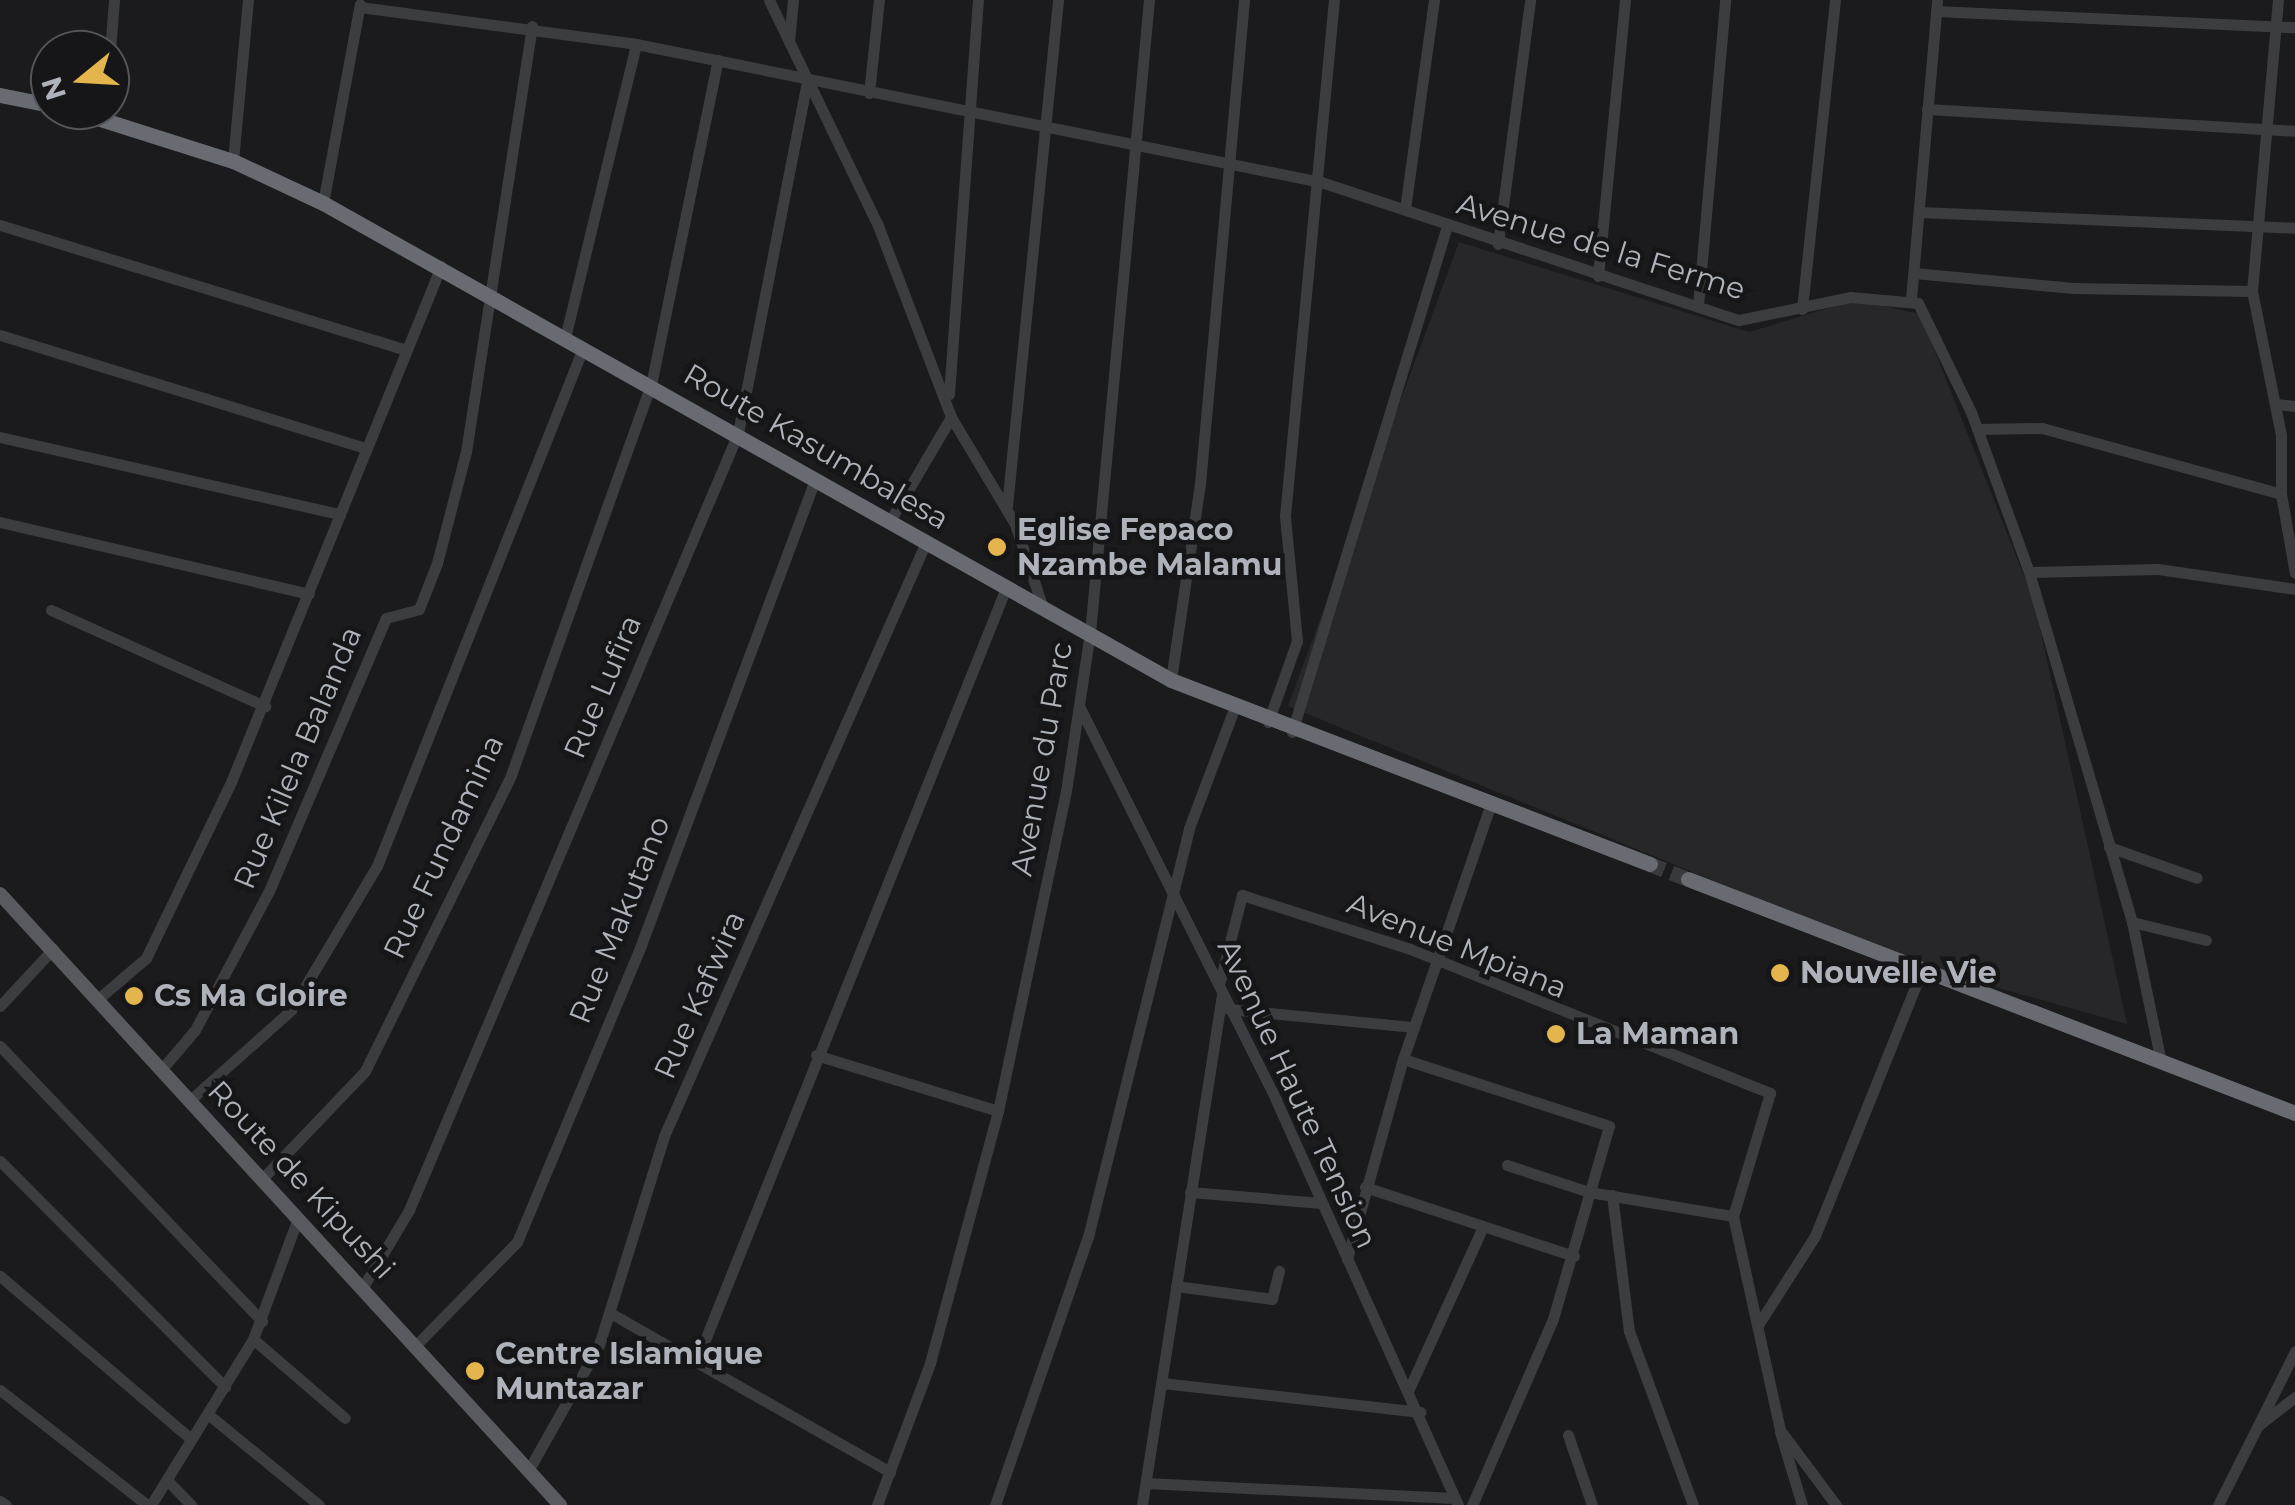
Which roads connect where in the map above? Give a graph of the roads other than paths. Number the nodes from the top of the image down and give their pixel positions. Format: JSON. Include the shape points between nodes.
{"nodes":[{"id":1,"x":114,"y":0,"type":"edge"},
{"id":2,"x":248,"y":0,"type":"edge"},
{"id":3,"x":769,"y":0,"type":"edge"},
{"id":4,"x":793,"y":0,"type":"edge"},
{"id":5,"x":879,"y":0,"type":"edge"},
{"id":6,"x":978,"y":0,"type":"edge"},
{"id":7,"x":1058,"y":0,"type":"edge"},
{"id":8,"x":1149,"y":0,"type":"edge"},
{"id":9,"x":1244,"y":0,"type":"edge"},
{"id":10,"x":1334,"y":0,"type":"edge"},
{"id":11,"x":1434,"y":0,"type":"edge"},
{"id":12,"x":1530,"y":0,"type":"edge"},
{"id":13,"x":1625,"y":0,"type":"edge"},
{"id":14,"x":1725,"y":0,"type":"edge"},
{"id":15,"x":1835,"y":0,"type":"edge"},
{"id":16,"x":2278,"y":0,"type":"edge"},
{"id":17,"x":360,"y":4,"type":"edge"},
{"id":18,"x":1936,"y":6,"type":"edge"},
{"id":19,"x":532,"y":26,"type":"junction"},
{"id":20,"x":2276,"y":26,"type":"junction"},
{"id":21,"x":2295,"y":27,"type":"edge"},
{"id":22,"x":112,"y":30,"type":"edge"},
{"id":23,"x":789,"y":42,"type":"junction"},
{"id":24,"x":636,"y":44,"type":"junction"},
{"id":25,"x":718,"y":60,"type":"junction"},
{"id":26,"x":807,"y":80,"type":"junction"},
{"id":27,"x":869,"y":93,"type":"junction"},
{"id":28,"x":0,"y":95,"type":"edge"},
{"id":29,"x":30,"y":101,"type":"edge"},
{"id":30,"x":1927,"y":108,"type":"junction"},
{"id":31,"x":964,"y":112,"type":"junction"},
{"id":32,"x":130,"y":123,"type":"edge"},
{"id":33,"x":1047,"y":128,"type":"junction"},
{"id":34,"x":2266,"y":130,"type":"junction"},
{"id":35,"x":2295,"y":131,"type":"edge"},
{"id":36,"x":1135,"y":150,"type":"junction"},
{"id":37,"x":233,"y":161,"type":"junction"},
{"id":38,"x":1224,"y":166,"type":"junction"},
{"id":39,"x":1320,"y":182,"type":"junction"},
{"id":40,"x":324,"y":203,"type":"junction"},
{"id":41,"x":1405,"y":209,"type":"junction"},
{"id":42,"x":1919,"y":212,"type":"junction"},
{"id":43,"x":2254,"y":224,"type":"junction"},
{"id":44,"x":0,"y":225,"type":"edge"},
{"id":45,"x":1447,"y":226,"type":"junction"},
{"id":46,"x":2295,"y":228,"type":"edge"},
{"id":47,"x":1498,"y":244,"type":"junction"},
{"id":48,"x":441,"y":266,"type":"junction"},
{"id":49,"x":1914,"y":273,"type":"junction"},
{"id":50,"x":1598,"y":276,"type":"junction"},
{"id":51,"x":2252,"y":290,"type":"junction"},
{"id":52,"x":484,"y":291,"type":"junction"},
{"id":53,"x":1911,"y":299,"type":"junction"},
{"id":54,"x":1698,"y":305,"type":"junction"},
{"id":55,"x":1802,"y":309,"type":"junction"},
{"id":56,"x":0,"y":335,"type":"edge"},
{"id":57,"x":565,"y":338,"type":"junction"},
{"id":58,"x":583,"y":348,"type":"junction"},
{"id":59,"x":404,"y":349,"type":"junction"},
{"id":60,"x":651,"y":385,"type":"junction"},
{"id":61,"x":2276,"y":404,"type":"junction"},
{"id":62,"x":2295,"y":406,"type":"edge"},
{"id":63,"x":950,"y":410,"type":"junction"},
{"id":64,"x":1977,"y":429,"type":"junction"},
{"id":65,"x":738,"y":433,"type":"junction"},
{"id":66,"x":0,"y":437,"type":"edge"},
{"id":67,"x":366,"y":448,"type":"junction"},
{"id":68,"x":815,"y":480,"type":"junction"},
{"id":69,"x":2281,"y":494,"type":"junction"},
{"id":70,"x":1007,"y":506,"type":"junction"},
{"id":71,"x":340,"y":514,"type":"junction"},
{"id":72,"x":890,"y":521,"type":"junction"},
{"id":73,"x":0,"y":522,"type":"edge"},
{"id":74,"x":926,"y":542,"type":"junction"},
{"id":75,"x":2028,"y":572,"type":"junction"},
{"id":76,"x":2295,"y":574,"type":"edge"},
{"id":77,"x":1006,"y":588,"type":"junction"},
{"id":78,"x":2295,"y":588,"type":"edge"},
{"id":79,"x":308,"y":594,"type":"junction"},
{"id":80,"x":1043,"y":608,"type":"junction"},
{"id":81,"x":51,"y":610,"type":"dead end"},
{"id":82,"x":1090,"y":633,"type":"junction"},
{"id":83,"x":1171,"y":680,"type":"junction"},
{"id":84,"x":265,"y":706,"type":"junction"},
{"id":85,"x":1080,"y":708,"type":"junction"},
{"id":86,"x":1234,"y":710,"type":"junction"},
{"id":87,"x":1267,"y":724,"type":"junction"},
{"id":88,"x":1292,"y":732,"type":"junction"},
{"id":89,"x":1492,"y":801,"type":"junction"},
{"id":90,"x":2108,"y":848,"type":"junction"},
{"id":91,"x":1650,"y":864,"type":"tunnel mouth"},
{"id":92,"x":2197,"y":878,"type":"dead end"},
{"id":93,"x":1688,"y":880,"type":"tunnel mouth"},
{"id":94,"x":1174,"y":892,"type":"junction"},
{"id":95,"x":0,"y":894,"type":"edge"},
{"id":96,"x":2132,"y":922,"type":"junction"},
{"id":97,"x":2206,"y":940,"type":"dead end"},
{"id":98,"x":52,"y":949,"type":"junction"},
{"id":99,"x":1439,"y":961,"type":"junction"},
{"id":100,"x":1922,"y":970,"type":"junction"},
{"id":101,"x":1220,"y":981,"type":"junction"},
{"id":102,"x":1222,"y":996,"type":"junction"},
{"id":103,"x":97,"y":1000,"type":"junction"},
{"id":104,"x":0,"y":1006,"type":"edge"},
{"id":105,"x":1228,"y":1009,"type":"junction"},
{"id":106,"x":1414,"y":1027,"type":"junction"},
{"id":107,"x":0,"y":1046,"type":"edge"},
{"id":108,"x":816,"y":1054,"type":"junction"},
{"id":109,"x":1403,"y":1059,"type":"junction"},
{"id":110,"x":2161,"y":1062,"type":"junction"},
{"id":111,"x":161,"y":1070,"type":"junction"},
{"id":112,"x":189,"y":1101,"type":"junction"},
{"id":113,"x":998,"y":1111,"type":"junction"},
{"id":114,"x":2295,"y":1113,"type":"edge"},
{"id":115,"x":0,"y":1161,"type":"edge"},
{"id":116,"x":1506,"y":1165,"type":"dead end"},
{"id":117,"x":261,"y":1180,"type":"junction"},
{"id":118,"x":1365,"y":1187,"type":"junction"},
{"id":119,"x":1190,"y":1192,"type":"junction"},
{"id":120,"x":1589,"y":1192,"type":"junction"},
{"id":121,"x":1612,"y":1195,"type":"junction"},
{"id":122,"x":1322,"y":1203,"type":"junction"},
{"id":123,"x":1733,"y":1216,"type":"junction"},
{"id":124,"x":298,"y":1218,"type":"junction"},
{"id":125,"x":1481,"y":1231,"type":"junction"},
{"id":126,"x":1574,"y":1256,"type":"junction"},
{"id":127,"x":1347,"y":1262,"type":"junction"},
{"id":128,"x":1279,"y":1271,"type":"dead end"},
{"id":129,"x":0,"y":1276,"type":"edge"},
{"id":130,"x":364,"y":1286,"type":"junction"},
{"id":131,"x":1176,"y":1286,"type":"junction"},
{"id":132,"x":612,"y":1314,"type":"junction"},
{"id":133,"x":262,"y":1321,"type":"junction"},
{"id":134,"x":1758,"y":1325,"type":"junction"},
{"id":135,"x":253,"y":1339,"type":"junction"},
{"id":136,"x":416,"y":1345,"type":"junction"},
{"id":137,"x":2295,"y":1350,"type":"edge"},
{"id":138,"x":697,"y":1360,"type":"junction"},
{"id":139,"x":1162,"y":1383,"type":"junction"},
{"id":140,"x":225,"y":1387,"type":"junction"},
{"id":141,"x":1409,"y":1389,"type":"junction"},
{"id":142,"x":0,"y":1390,"type":"edge"},
{"id":143,"x":2295,"y":1397,"type":"edge"},
{"id":144,"x":1420,"y":1412,"type":"junction"},
{"id":145,"x":209,"y":1414,"type":"junction"},
{"id":146,"x":345,"y":1418,"type":"dead end"},
{"id":147,"x":2256,"y":1428,"type":"junction"},
{"id":148,"x":1780,"y":1430,"type":"junction"},
{"id":149,"x":1568,"y":1436,"type":"dead end"},
{"id":150,"x":191,"y":1439,"type":"junction"},
{"id":151,"x":528,"y":1471,"type":"junction"},
{"id":152,"x":890,"y":1472,"type":"junction"},
{"id":153,"x":167,"y":1480,"type":"junction"},
{"id":154,"x":1146,"y":1482,"type":"junction"},
{"id":155,"x":0,"y":1500,"type":"edge"},
{"id":156,"x":1456,"y":1502,"type":"edge"},
{"id":157,"x":6,"y":1505,"type":"edge"},
{"id":158,"x":149,"y":1505,"type":"edge"},
{"id":159,"x":191,"y":1505,"type":"edge"},
{"id":160,"x":319,"y":1505,"type":"edge"},
{"id":161,"x":560,"y":1505,"type":"edge"},
{"id":162,"x":877,"y":1505,"type":"edge"},
{"id":163,"x":995,"y":1505,"type":"edge"},
{"id":164,"x":1142,"y":1505,"type":"edge"},
{"id":165,"x":1472,"y":1505,"type":"edge"},
{"id":166,"x":1592,"y":1505,"type":"edge"},
{"id":167,"x":1694,"y":1505,"type":"edge"},
{"id":168,"x":1802,"y":1505,"type":"edge"},
{"id":169,"x":1836,"y":1505,"type":"edge"},
{"id":170,"x":2218,"y":1505,"type":"edge"}],
"edges":[{"from":1,"to":22,"type":"street"},
{"from":2,"to":37,"type":"street"},
{"from":3,"to":23,"type":"street"},
{"from":4,"to":23,"type":"street"},
{"from":5,"to":27,"type":"street"},
{"from":6,"to":31,"type":"street"},
{"from":7,"to":33,"type":"street"},
{"from":8,"to":36,"type":"street","name":"Avenue du Parc"},
{"from":9,"to":38,"type":"street"},
{"from":10,"to":39,"type":"street"},
{"from":11,"to":41,"type":"street"},
{"from":12,"to":47,"type":"street"},
{"from":13,"to":50,"type":"street"},
{"from":14,"to":54,"type":"street"},
{"from":15,"to":55,"type":"street"},
{"from":16,"to":20,"type":"street"},
{"from":17,"to":19,"type":"street","name":"Avenue de la Ferme"},
{"from":17,"to":40,"type":"street"},
{"from":18,"to":20,"type":"street"},
{"from":18,"to":30,"type":"street"},
{"from":19,"to":24,"type":"street","name":"Avenue de la Ferme"},
{"from":19,"to":52,"type":"street"},
{"from":20,"to":21,"type":"street"},
{"from":20,"to":34,"type":"street"},
{"from":23,"to":26,"type":"street"},
{"from":24,"to":25,"type":"street","name":"Avenue de la Ferme"},
{"from":24,"to":57,"type":"street"},
{"from":25,"to":26,"type":"street","name":"Avenue de la Ferme"},
{"from":25,"to":60,"type":"street"},
{"from":26,"to":27,"type":"street","name":"Avenue de la Ferme"},
{"from":26,"to":63,"type":"street","via":[[877,223]]},
{"from":26,"to":65,"type":"street","name":"Rue Lufira"},
{"from":27,"to":31,"type":"street","name":"Avenue de la Ferme"},
{"from":28,"to":29,"type":"highway"},
{"from":30,"to":34,"type":"street"},
{"from":30,"to":42,"type":"street"},
{"from":31,"to":33,"type":"street","name":"Avenue de la Ferme"},
{"from":31,"to":63,"type":"street"},
{"from":32,"to":37,"type":"highway","name":"Route Kasumbalesa"},
{"from":33,"to":36,"type":"street","name":"Avenue de la Ferme"},
{"from":33,"to":70,"type":"street"},
{"from":34,"to":35,"type":"street"},
{"from":34,"to":43,"type":"street"},
{"from":36,"to":38,"type":"street","name":"Avenue de la Ferme"},
{"from":36,"to":82,"type":"street","name":"Avenue du Parc"},
{"from":37,"to":40,"type":"highway","name":"Route Kasumbalesa"},
{"from":38,"to":39,"type":"street","name":"Avenue de la Ferme"},
{"from":38,"to":83,"type":"street","via":[[1200,484]]},
{"from":39,"to":41,"type":"street","name":"Avenue de la Ferme"},
{"from":39,"to":87,"type":"street","via":[[1285,516],[1297,641]]},
{"from":40,"to":48,"type":"highway","name":"Route Kasumbalesa"},
{"from":41,"to":45,"type":"street","name":"Avenue de la Ferme"},
{"from":42,"to":43,"type":"street"},
{"from":42,"to":49,"type":"street"},
{"from":43,"to":46,"type":"street"},
{"from":43,"to":51,"type":"street"},
{"from":44,"to":59,"type":"street"},
{"from":45,"to":47,"type":"street","name":"Avenue de la Ferme"},
{"from":45,"to":88,"type":"street"},
{"from":47,"to":50,"type":"street","name":"Avenue de la Ferme"},
{"from":48,"to":52,"type":"highway","name":"Route Kasumbalesa"},
{"from":48,"to":59,"type":"street"},
{"from":49,"to":51,"type":"street","via":[[2074,288]]},
{"from":49,"to":53,"type":"street"},
{"from":50,"to":54,"type":"street","name":"Avenue de la Ferme"},
{"from":51,"to":61,"type":"street"},
{"from":52,"to":57,"type":"highway","name":"Route Kasumbalesa"},
{"from":52,"to":111,"type":"street","name":"Rue Kilela Balanda","via":[[463,464],[419,609],[386,618],[269,891],[195,1030]]},
{"from":53,"to":55,"type":"street","name":"Avenue de la Ferme","via":[[1850,297]]},
{"from":53,"to":64,"type":"street","via":[[1932,320]]},
{"from":54,"to":55,"type":"street","name":"Avenue de la Ferme","via":[[1739,320]]},
{"from":56,"to":67,"type":"street"},
{"from":57,"to":58,"type":"highway","name":"Route Kasumbalesa"},
{"from":58,"to":60,"type":"highway","name":"Route Kasumbalesa"},
{"from":58,"to":112,"type":"street","via":[[378,866],[291,1010]]},
{"from":59,"to":67,"type":"street"},
{"from":60,"to":65,"type":"highway","name":"Route Kasumbalesa"},
{"from":60,"to":117,"type":"street","name":"Rue Fundamina","via":[[479,845],[365,1071]]},
{"from":61,"to":62,"type":"street"},
{"from":61,"to":69,"type":"street"},
{"from":63,"to":70,"type":"street"},
{"from":63,"to":72,"type":"street"},
{"from":64,"to":69,"type":"street","via":[[2042,428]]},
{"from":64,"to":75,"type":"street"},
{"from":65,"to":68,"type":"highway","name":"Route Kasumbalesa"},
{"from":65,"to":130,"type":"street","name":"Rue Lufira","via":[[416,1193]]},
{"from":66,"to":71,"type":"street"},
{"from":67,"to":71,"type":"street"},
{"from":68,"to":72,"type":"highway","name":"Route Kasumbalesa"},
{"from":68,"to":136,"type":"street","name":"Rue Makutano","via":[[642,945],[517,1242]]},
{"from":69,"to":76,"type":"street"},
{"from":70,"to":80,"type":"street"},
{"from":71,"to":79,"type":"street"},
{"from":72,"to":74,"type":"highway","name":"Route Kasumbalesa"},
{"from":73,"to":79,"type":"street"},
{"from":74,"to":77,"type":"highway","name":"Route Kasumbalesa"},
{"from":74,"to":132,"type":"street","name":"Rue Kafwira","via":[[664,1136]]},
{"from":75,"to":78,"type":"street","via":[[2158,568]]},
{"from":75,"to":90,"type":"street"},
{"from":77,"to":80,"type":"highway","name":"Route Kasumbalesa"},
{"from":77,"to":108,"type":"street"},
{"from":79,"to":84,"type":"street"},
{"from":80,"to":82,"type":"highway","name":"Route Kasumbalesa"},
{"from":81,"to":84,"type":"street"},
{"from":82,"to":83,"type":"highway","name":"Route Kasumbalesa"},
{"from":82,"to":85,"type":"street","name":"Avenue du Parc"},
{"from":83,"to":86,"type":"highway","name":"Route Kasumbalesa"},
{"from":84,"to":103,"type":"street","via":[[146,958]]},
{"from":85,"to":94,"type":"street","name":"Avenue Haute Tension"},
{"from":85,"to":113,"type":"street","name":"Avenue du Parc"},
{"from":86,"to":87,"type":"highway","name":"Route Kasumbalesa"},
{"from":86,"to":94,"type":"street"},
{"from":87,"to":88,"type":"highway","name":"Route Kasumbalesa"},
{"from":88,"to":89,"type":"highway","name":"Route Kasumbalesa"},
{"from":89,"to":91,"type":"highway","name":"Route Kasumbalesa"},
{"from":89,"to":99,"type":"street"},
{"from":90,"to":92,"type":"street"},
{"from":90,"to":96,"type":"street"},
{"from":93,"to":100,"type":"highway"},
{"from":94,"to":101,"type":"street","name":"Avenue Haute Tension"},
{"from":94,"to":163,"type":"street","via":[[1088,1237]]},
{"from":95,"to":98,"type":"main road","name":"Route de Kipushi"},
{"from":96,"to":97,"type":"street"},
{"from":96,"to":110,"type":"street"},
{"from":98,"to":103,"type":"main road","name":"Route de Kipushi"},
{"from":98,"to":104,"type":"street"},
{"from":99,"to":101,"type":"street","name":"Avenue Mpiana","via":[[1242,895]]},
{"from":99,"to":106,"type":"street"},
{"from":99,"to":123,"type":"street","name":"Avenue Mpiana","via":[[1770,1093]]},
{"from":100,"to":110,"type":"highway"},
{"from":100,"to":134,"type":"street","via":[[1814,1236]]},
{"from":101,"to":102,"type":"street","name":"Avenue Haute Tension"},
{"from":102,"to":105,"type":"street","name":"Avenue Haute Tension"},
{"from":102,"to":119,"type":"street"},
{"from":103,"to":111,"type":"main road","name":"Route de Kipushi"},
{"from":105,"to":106,"type":"street"},
{"from":105,"to":122,"type":"street","name":"Avenue Haute Tension"},
{"from":106,"to":109,"type":"street"},
{"from":107,"to":133,"type":"street"},
{"from":108,"to":113,"type":"street"},
{"from":108,"to":138,"type":"street"},
{"from":109,"to":118,"type":"street"},
{"from":109,"to":120,"type":"street","via":[[1610,1126]]},
{"from":110,"to":114,"type":"highway"},
{"from":111,"to":112,"type":"main road","name":"Route de Kipushi"},
{"from":112,"to":117,"type":"main road","name":"Route de Kipushi"},
{"from":113,"to":152,"type":"street","name":"Avenue du Parc"},
{"from":115,"to":140,"type":"street"},
{"from":116,"to":120,"type":"street"},
{"from":117,"to":124,"type":"main road","name":"Route de Kipushi"},
{"from":118,"to":125,"type":"street"},
{"from":118,"to":127,"type":"street"},
{"from":119,"to":122,"type":"street"},
{"from":119,"to":131,"type":"street"},
{"from":120,"to":121,"type":"street"},
{"from":120,"to":126,"type":"street"},
{"from":121,"to":123,"type":"street"},
{"from":121,"to":167,"type":"street","via":[[1632,1342]]},
{"from":122,"to":127,"type":"street","name":"Avenue Haute Tension"},
{"from":123,"to":134,"type":"street","name":"Avenue Mpiana"},
{"from":124,"to":130,"type":"main road","name":"Route de Kipushi"},
{"from":124,"to":133,"type":"street"},
{"from":125,"to":126,"type":"street"},
{"from":125,"to":141,"type":"street"},
{"from":126,"to":165,"type":"street"},
{"from":127,"to":141,"type":"street","name":"Avenue Haute Tension"},
{"from":128,"to":131,"type":"street","via":[[1272,1299]]},
{"from":129,"to":150,"type":"street"},
{"from":130,"to":136,"type":"main road","name":"Route de Kipushi"},
{"from":131,"to":139,"type":"street"},
{"from":132,"to":138,"type":"street"},
{"from":132,"to":151,"type":"street","name":"Rue Kafwira"},
{"from":133,"to":135,"type":"street"},
{"from":134,"to":148,"type":"street","name":"Avenue Mpiana"},
{"from":135,"to":140,"type":"street"},
{"from":135,"to":146,"type":"street"},
{"from":136,"to":151,"type":"main road","name":"Route de Kipushi"},
{"from":137,"to":147,"type":"street"},
{"from":138,"to":152,"type":"street"},
{"from":139,"to":144,"type":"street"},
{"from":139,"to":154,"type":"street"},
{"from":140,"to":145,"type":"street"},
{"from":141,"to":144,"type":"street","name":"Avenue Haute Tension"},
{"from":142,"to":158,"type":"street"},
{"from":143,"to":147,"type":"street"},
{"from":144,"to":156,"type":"street","name":"Avenue Haute Tension"},
{"from":145,"to":150,"type":"street"},
{"from":145,"to":160,"type":"street"},
{"from":147,"to":170,"type":"street"},
{"from":148,"to":168,"type":"street"},
{"from":148,"to":169,"type":"street","name":"Avenue Mpiana"},
{"from":149,"to":166,"type":"street"},
{"from":150,"to":153,"type":"street"},
{"from":151,"to":161,"type":"main road","name":"Route de Kipushi"},
{"from":152,"to":162,"type":"street","name":"Avenue du Parc"},
{"from":153,"to":158,"type":"street"},
{"from":153,"to":159,"type":"street"},
{"from":154,"to":156,"type":"street"},
{"from":154,"to":164,"type":"street"},
{"from":155,"to":157,"type":"street"}]}
